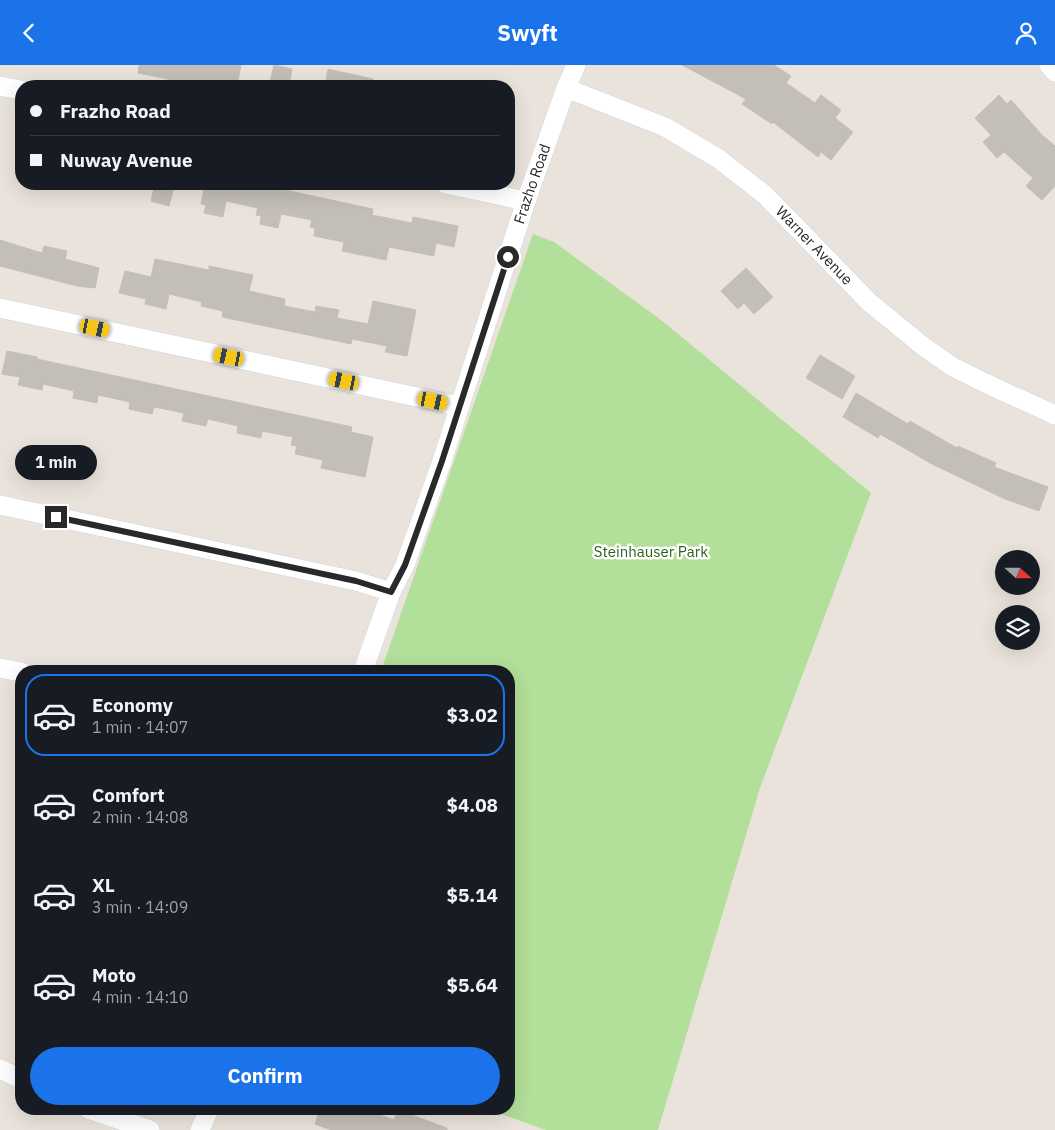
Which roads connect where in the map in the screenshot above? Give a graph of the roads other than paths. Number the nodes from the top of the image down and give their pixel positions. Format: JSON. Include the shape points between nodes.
{"nodes":[{"id":1,"x":576,"y":65,"type":"edge"},
{"id":2,"x":1049,"y":65,"type":"edge"},
{"id":3,"x":1055,"y":72,"type":"edge"},
{"id":4,"x":0,"y":86,"type":"edge"},
{"id":5,"x":566,"y":88,"type":"junction"},
{"id":6,"x":15,"y":90,"type":"edge"},
{"id":7,"x":474,"y":190,"type":"edge"},
{"id":8,"x":526,"y":201,"type":"junction"},
{"id":9,"x":0,"y":308,"type":"edge"},
{"id":10,"x":459,"y":406,"type":"junction"},
{"id":11,"x":1055,"y":415,"type":"edge"},
{"id":12,"x":0,"y":505,"type":"edge"},
{"id":13,"x":391,"y":592,"type":"junction"},
{"id":14,"x":365,"y":665,"type":"edge"},
{"id":15,"x":0,"y":667,"type":"edge"},
{"id":16,"x":15,"y":671,"type":"edge"},
{"id":17,"x":0,"y":1069,"type":"edge"},
{"id":18,"x":15,"y":1076,"type":"edge"},
{"id":19,"x":107,"y":1115,"type":"edge"},
{"id":20,"x":206,"y":1115,"type":"edge"},
{"id":21,"x":150,"y":1130,"type":"edge"},
{"id":22,"x":200,"y":1130,"type":"edge"}],
"edges":[{"from":1,"to":5,"type":"street","name":"Frazho Road"},
{"from":2,"to":3,"type":"street"},
{"from":4,"to":6,"type":"street"},
{"from":5,"to":8,"type":"street","name":"Frazho Road"},
{"from":5,"to":11,"type":"street","name":"Warner Avenue","via":[[665,127],[718,159],[765,195],[870,302],[924,347],[953,367]]},
{"from":7,"to":8,"type":"street"},
{"from":8,"to":10,"type":"street","name":"Frazho Road"},
{"from":9,"to":10,"type":"street"},
{"from":10,"to":13,"type":"street","name":"Frazho Road","via":[[405,565]]},
{"from":12,"to":13,"type":"street","via":[[356,581]]},
{"from":13,"to":14,"type":"street","name":"Frazho Road"},
{"from":15,"to":16,"type":"street"},
{"from":17,"to":18,"type":"street"},
{"from":19,"to":21,"type":"street"},
{"from":20,"to":22,"type":"street"}]}
